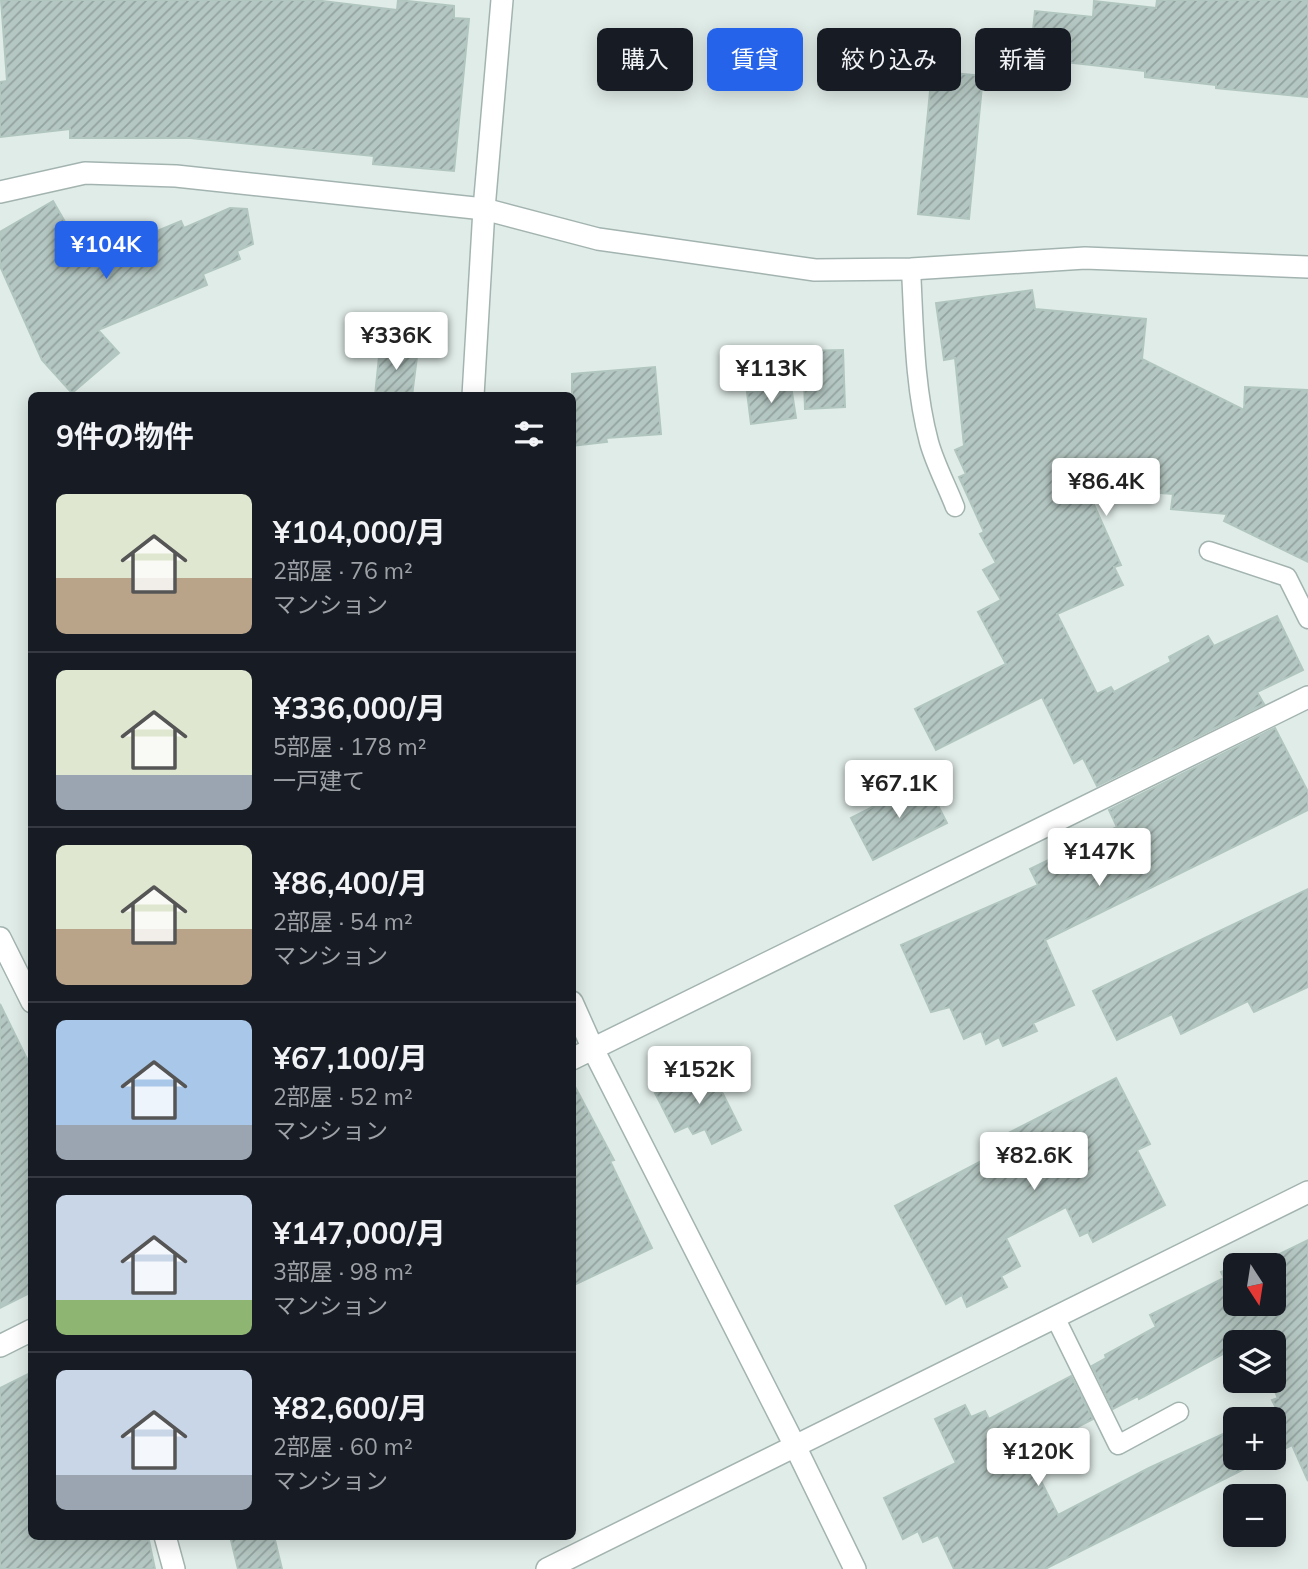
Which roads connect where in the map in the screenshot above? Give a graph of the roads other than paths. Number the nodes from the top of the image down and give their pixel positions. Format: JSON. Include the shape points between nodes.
{"nodes":[{"id":1,"x":502,"y":0,"type":"edge"},
{"id":2,"x":0,"y":192,"type":"edge"},
{"id":3,"x":484,"y":209,"type":"junction"},
{"id":4,"x":1308,"y":267,"type":"edge"},
{"id":5,"x":911,"y":269,"type":"junction"},
{"id":6,"x":473,"y":392,"type":"edge"},
{"id":7,"x":955,"y":507,"type":"dead end"},
{"id":8,"x":1209,"y":551,"type":"dead end"},
{"id":9,"x":1308,"y":619,"type":"edge"},
{"id":10,"x":1306,"y":703,"type":"edge"},
{"id":11,"x":0,"y":938,"type":"edge"},
{"id":12,"x":28,"y":994,"type":"edge"},
{"id":13,"x":576,"y":1011,"type":"edge"},
{"id":14,"x":593,"y":1049,"type":"junction"},
{"id":15,"x":576,"y":1057,"type":"edge"},
{"id":16,"x":1308,"y":1192,"type":"edge"},
{"id":17,"x":1055,"y":1317,"type":"junction"},
{"id":18,"x":28,"y":1332,"type":"edge"},
{"id":19,"x":0,"y":1346,"type":"edge"},
{"id":20,"x":1179,"y":1412,"type":"dead end"},
{"id":21,"x":795,"y":1446,"type":"junction"},
{"id":22,"x":166,"y":1540,"type":"edge"},
{"id":23,"x":174,"y":1569,"type":"edge"},
{"id":24,"x":547,"y":1569,"type":"edge"},
{"id":25,"x":855,"y":1569,"type":"edge"}],
"edges":[{"from":1,"to":3,"type":"street"},
{"from":2,"to":3,"type":"street","via":[[85,173],[163,176]]},
{"from":3,"to":5,"type":"street","via":[[598,239],[713,256],[815,270]]},
{"from":3,"to":6,"type":"street"},
{"from":4,"to":5,"type":"street","via":[[1085,258]]},
{"from":5,"to":7,"type":"lane","via":[[914,337],[929,442]]},
{"from":8,"to":9,"type":"lane","via":[[1287,577]]},
{"from":10,"to":14,"type":"street"},
{"from":11,"to":12,"type":"street"},
{"from":13,"to":14,"type":"street"},
{"from":14,"to":15,"type":"street"},
{"from":14,"to":21,"type":"street"},
{"from":16,"to":17,"type":"street"},
{"from":17,"to":20,"type":"lane","via":[[1118,1445]]},
{"from":17,"to":21,"type":"street"},
{"from":18,"to":19,"type":"street"},
{"from":21,"to":24,"type":"street"},
{"from":21,"to":25,"type":"street"},
{"from":22,"to":23,"type":"street"}]}
